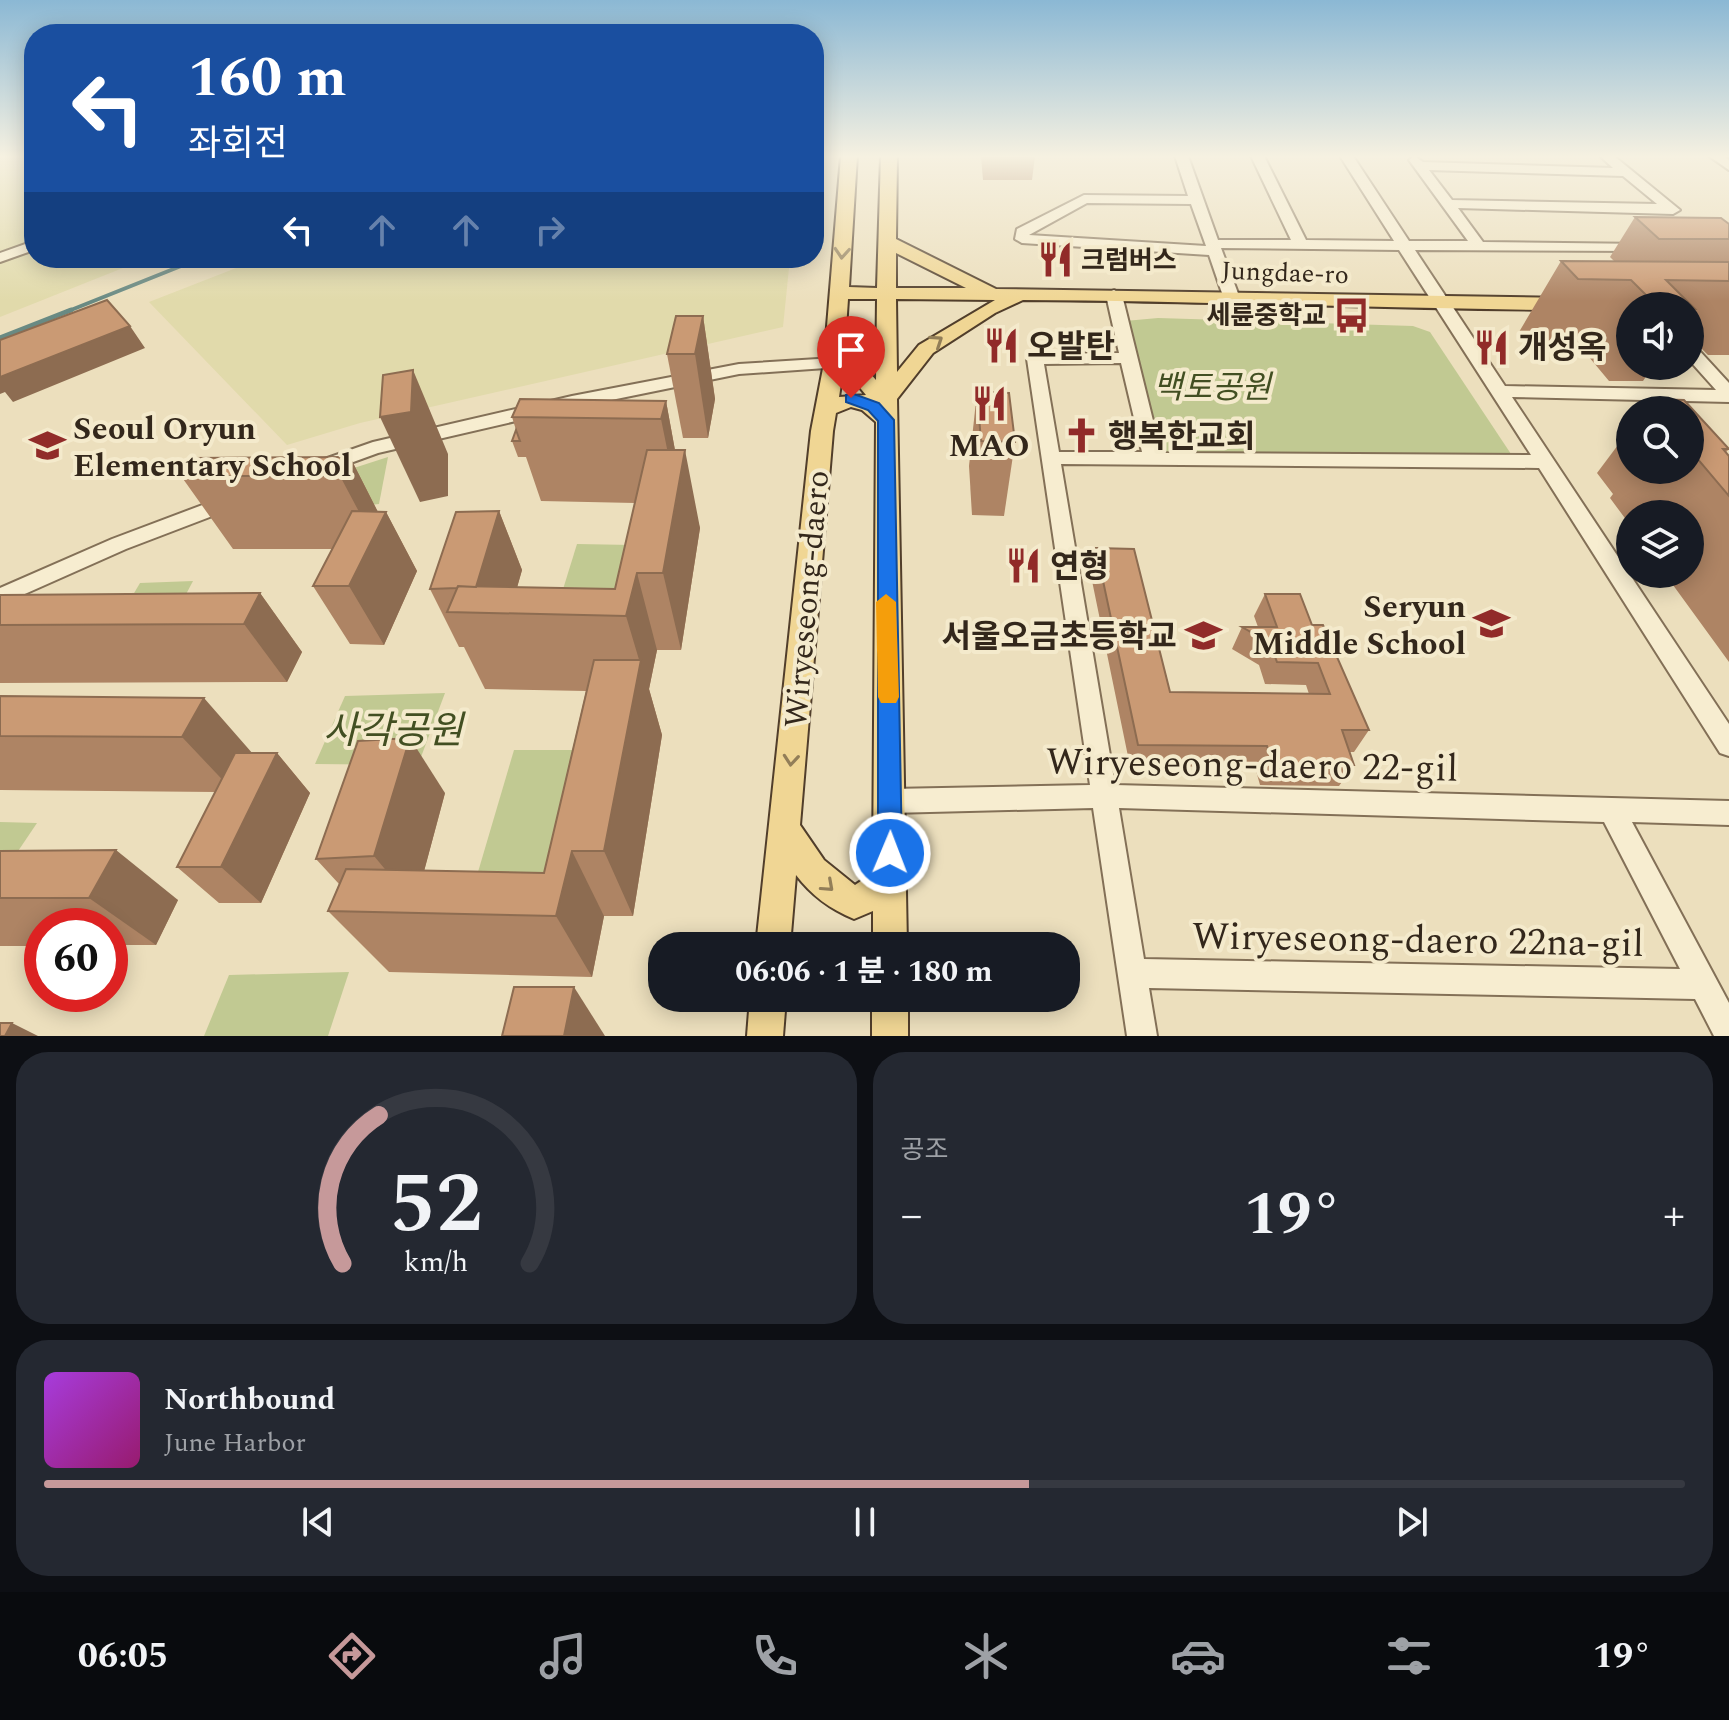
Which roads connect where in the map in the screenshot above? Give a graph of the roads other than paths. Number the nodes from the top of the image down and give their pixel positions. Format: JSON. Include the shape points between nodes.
{"nodes":[{"id":1,"x":845,"y":204,"type":"edge"},
{"id":2,"x":888,"y":204,"type":"edge"},
{"id":3,"x":1074,"y":204,"type":"edge"},
{"id":4,"x":1199,"y":204,"type":"edge"},
{"id":5,"x":1281,"y":204,"type":"edge"},
{"id":6,"x":1377,"y":204,"type":"edge"},
{"id":7,"x":1448,"y":204,"type":"edge"},
{"id":8,"x":1467,"y":204,"type":"edge"},
{"id":9,"x":1665,"y":204,"type":"edge"},
{"id":10,"x":1670,"y":208,"type":"junction"},
{"id":11,"x":1690,"y":224,"type":"edge"},
{"id":12,"x":888,"y":242,"type":"junction"},
{"id":13,"x":1301,"y":245,"type":"junction"},
{"id":14,"x":1403,"y":246,"type":"junction"},
{"id":15,"x":1479,"y":246,"type":"junction"},
{"id":16,"x":1214,"y":247,"type":"junction"},
{"id":17,"x":1660,"y":248,"type":"edge"},
{"id":18,"x":24,"y":249,"type":"edge"},
{"id":19,"x":0,"y":258,"type":"edge"},
{"id":20,"x":839,"y":293,"type":"junction"},
{"id":21,"x":886,"y":294,"type":"junction"},
{"id":22,"x":995,"y":295,"type":"junction"},
{"id":23,"x":1024,"y":295,"type":"junction"},
{"id":24,"x":1114,"y":295,"type":"junction"},
{"id":25,"x":1231,"y":296,"type":"junction"},
{"id":26,"x":1439,"y":303,"type":"junction"},
{"id":27,"x":1589,"y":304,"type":"edge"},
{"id":28,"x":1128,"y":358,"type":"junction"},
{"id":29,"x":834,"y":363,"type":"junction"},
{"id":30,"x":1704,"y":367,"type":"edge"},
{"id":31,"x":1497,"y":391,"type":"junction"},
{"id":32,"x":1629,"y":393,"type":"junction"},
{"id":33,"x":1729,"y":395,"type":"edge"},
{"id":34,"x":1631,"y":396,"type":"edge"},
{"id":35,"x":886,"y":408,"type":"junction"},
{"id":36,"x":826,"y":409,"type":"junction"},
{"id":37,"x":1051,"y":458,"type":"junction"},
{"id":38,"x":1153,"y":458,"type":"junction"},
{"id":39,"x":1543,"y":462,"type":"junction"},
{"id":40,"x":311,"y":471,"type":"edge"},
{"id":41,"x":252,"y":493,"type":"edge"},
{"id":42,"x":0,"y":597,"type":"edge"},
{"id":43,"x":1729,"y":745,"type":"edge"},
{"id":44,"x":1103,"y":796,"type":"junction"},
{"id":45,"x":891,"y":801,"type":"junction"},
{"id":46,"x":1612,"y":810,"type":"junction"},
{"id":47,"x":1729,"y":813,"type":"edge"},
{"id":48,"x":784,"y":827,"type":"junction"},
{"id":49,"x":890,"y":880,"type":"junction"},
{"id":50,"x":774,"y":932,"type":"edge"},
{"id":51,"x":890,"y":932,"type":"edge"},
{"id":52,"x":1132,"y":973,"type":"junction"},
{"id":53,"x":1703,"y":984,"type":"junction"},
{"id":54,"x":767,"y":1012,"type":"edge"},
{"id":55,"x":890,"y":1012,"type":"edge"},
{"id":56,"x":1729,"y":1034,"type":"edge"},
{"id":57,"x":765,"y":1036,"type":"edge"},
{"id":58,"x":890,"y":1036,"type":"edge"},
{"id":59,"x":1142,"y":1036,"type":"edge"}],
"edges":[{"from":1,"to":20,"type":"main road","name":"Wiryeseong-daero","one_way":true},
{"from":2,"to":12,"type":"main road"},
{"from":3,"to":16,"type":"street","via":[[1022,232],[1022,239]]},
{"from":4,"to":16,"type":"street"},
{"from":5,"to":13,"type":"street"},
{"from":6,"to":14,"type":"street"},
{"from":7,"to":15,"type":"street"},
{"from":8,"to":10,"type":"street"},
{"from":9,"to":10,"type":"street"},
{"from":10,"to":11,"type":"street"},
{"from":12,"to":21,"type":"main road"},
{"from":12,"to":22,"type":"main road"},
{"from":13,"to":14,"type":"street"},
{"from":13,"to":16,"type":"street"},
{"from":14,"to":15,"type":"street"},
{"from":14,"to":26,"type":"street"},
{"from":15,"to":17,"type":"street"},
{"from":16,"to":25,"type":"street"},
{"from":18,"to":19,"type":"street"},
{"from":20,"to":21,"type":"main road","name":"Jungdae-ro"},
{"from":20,"to":29,"type":"main road","name":"Wiryeseong-daero"},
{"from":21,"to":22,"type":"main road","name":"Jungdae-ro"},
{"from":21,"to":35,"type":"main road"},
{"from":22,"to":23,"type":"main road","name":"Jungdae-ro"},
{"from":23,"to":24,"type":"main road","name":"Jungdae-ro"},
{"from":35,"to":23,"type":"main road","one_way":true,"via":[[926,349],[988,309]]},
{"from":24,"to":25,"type":"main road","name":"Jungdae-ro"},
{"from":24,"to":28,"type":"street"},
{"from":25,"to":26,"type":"main road","name":"Jungdae-ro"},
{"from":26,"to":27,"type":"main road","name":"Jungdae-ro"},
{"from":26,"to":31,"type":"street"},
{"from":28,"to":37,"type":"street","via":[[1035,359]]},
{"from":28,"to":38,"type":"street"},
{"from":29,"to":35,"type":"main road","via":[[854,367]]},
{"from":29,"to":36,"type":"main road","name":"Wiryeseong-daero"},
{"from":29,"to":40,"type":"street","via":[[739,369],[572,402],[373,448]]},
{"from":30,"to":33,"type":"street"},
{"from":31,"to":32,"type":"street"},
{"from":31,"to":39,"type":"street"},
{"from":32,"to":33,"type":"street"},
{"from":32,"to":34,"type":"street"},
{"from":35,"to":36,"type":"main road","via":[[851,398]]},
{"from":35,"to":45,"type":"main road"},
{"from":36,"to":48,"type":"main road","name":"Wiryeseong-daero","one_way":true},
{"from":37,"to":38,"type":"street"},
{"from":37,"to":44,"type":"street"},
{"from":38,"to":39,"type":"street"},
{"from":39,"to":43,"type":"street"},
{"from":41,"to":42,"type":"street"},
{"from":44,"to":45,"type":"street","name":"Wiryeseong-daero 22-gil"},
{"from":44,"to":46,"type":"street","name":"Wiryeseong-daero 22-gil"},
{"from":44,"to":52,"type":"street"},
{"from":45,"to":49,"type":"main road"},
{"from":46,"to":47,"type":"street","name":"Wiryeseong-daero 22-gil"},
{"from":46,"to":53,"type":"street"},
{"from":48,"to":49,"type":"main road","one_way":true,"via":[[806,865],[833,893],[854,902]]},
{"from":48,"to":50,"type":"main road","name":"Wiryeseong-daero"},
{"from":49,"to":51,"type":"main road"},
{"from":52,"to":53,"type":"street","name":"Wiryeseong-daero 22na-gil"},
{"from":52,"to":59,"type":"street"},
{"from":53,"to":56,"type":"street"},
{"from":54,"to":57,"type":"main road"},
{"from":55,"to":58,"type":"main road"}]}
